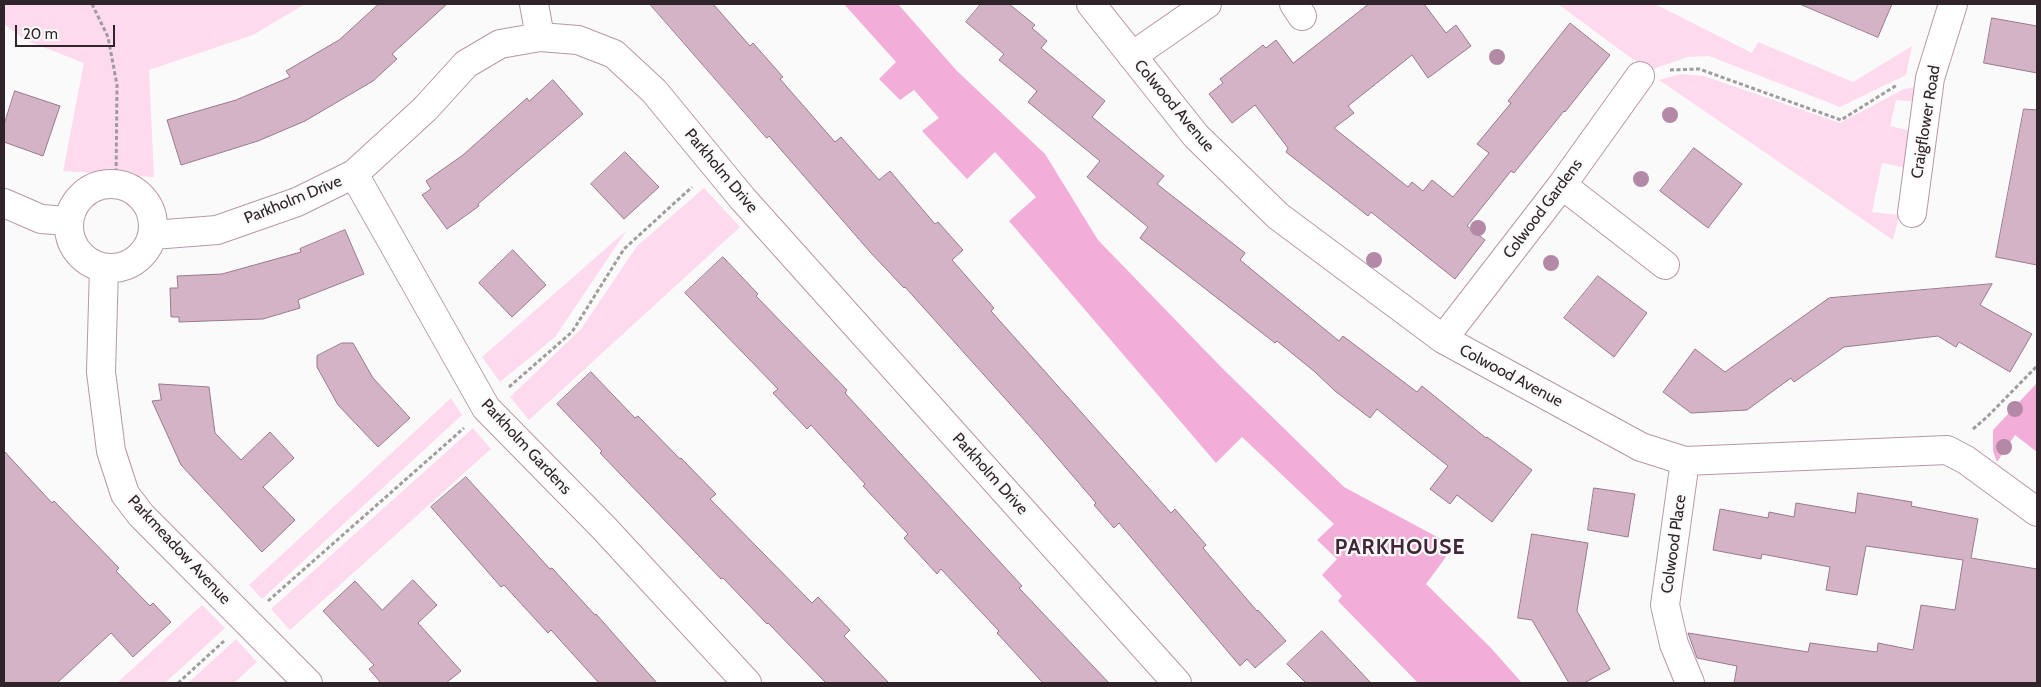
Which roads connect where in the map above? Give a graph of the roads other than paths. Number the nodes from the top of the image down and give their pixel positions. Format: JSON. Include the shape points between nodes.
{"nodes":[{"id":1,"x":534,"y":4,"type":"edge"},
{"id":2,"x":1091,"y":4,"type":"edge"},
{"id":3,"x":1207,"y":4,"type":"edge"},
{"id":4,"x":1953,"y":4,"type":"edge"},
{"id":5,"x":540,"y":37,"type":"junction"},
{"id":6,"x":1132,"y":56,"type":"junction"},
{"id":7,"x":1640,"y":76,"type":"road end"},
{"id":8,"x":354,"y":174,"type":"junction"},
{"id":9,"x":1562,"y":185,"type":"junction"},
{"id":10,"x":4,"y":203,"type":"edge"},
{"id":11,"x":1912,"y":213,"type":"dead end"},
{"id":12,"x":68,"y":221,"type":"junction"},
{"id":13,"x":153,"y":235,"type":"junction"},
{"id":14,"x":1665,"y":265,"type":"dead end"},
{"id":15,"x":104,"y":268,"type":"junction"},
{"id":16,"x":1443,"y":339,"type":"junction"},
{"id":17,"x":1686,"y":461,"type":"junction"},
{"id":18,"x":2037,"y":512,"type":"edge"},
{"id":19,"x":308,"y":683,"type":"edge"},
{"id":20,"x":747,"y":683,"type":"edge"},
{"id":21,"x":1177,"y":683,"type":"edge"},
{"id":22,"x":1690,"y":683,"type":"edge"}],
"edges":[{"from":1,"to":5,"type":"street"},
{"from":2,"to":6,"type":"street","name":"Colwood Avenue"},
{"from":3,"to":6,"type":"street"},
{"from":4,"to":11,"type":"street","name":"Craigflower Road","via":[[1930,78]]},
{"from":5,"to":8,"type":"street","name":"Parkholm Drive","via":[[500,44],[466,64],[425,109]]},
{"from":5,"to":21,"type":"street","name":"Parkholm Drive","via":[[578,40],[614,54],[654,91],[715,167]]},
{"from":6,"to":16,"type":"street","name":"Colwood Avenue","via":[[1196,136],[1278,216]]},
{"from":7,"to":9,"type":"street","name":"Colwood Gardens"},
{"from":8,"to":13,"type":"street","name":"Parkholm Drive","via":[[297,202],[217,230]]},
{"from":8,"to":20,"type":"street","name":"Parkholm Gardens","via":[[486,408],[604,528]]},
{"from":9,"to":14,"type":"street"},
{"from":9,"to":16,"type":"street","name":"Colwood Gardens"},
{"from":10,"to":12,"type":"street","via":[[41,219]]},
{"from":12,"to":13,"type":"street","via":[[76,200],[94,186],[116,183],[138,192],[151,212]]},
{"from":12,"to":15,"type":"street","via":[[70,237],[77,251],[89,262]]},
{"from":13,"to":15,"type":"street","via":[[143,254],[125,266]]},
{"from":15,"to":19,"type":"street","name":"Parkmeadow Avenue","via":[[100,372],[110,451],[125,494],[141,515]]},
{"from":16,"to":17,"type":"street","name":"Colwood Avenue","via":[[1641,447]]},
{"from":17,"to":18,"type":"street","name":"Colwood Avenue","via":[[1947,450],[1966,460]]},
{"from":17,"to":22,"type":"street","name":"Colwood Place","via":[[1665,605],[1674,644]]}]}
